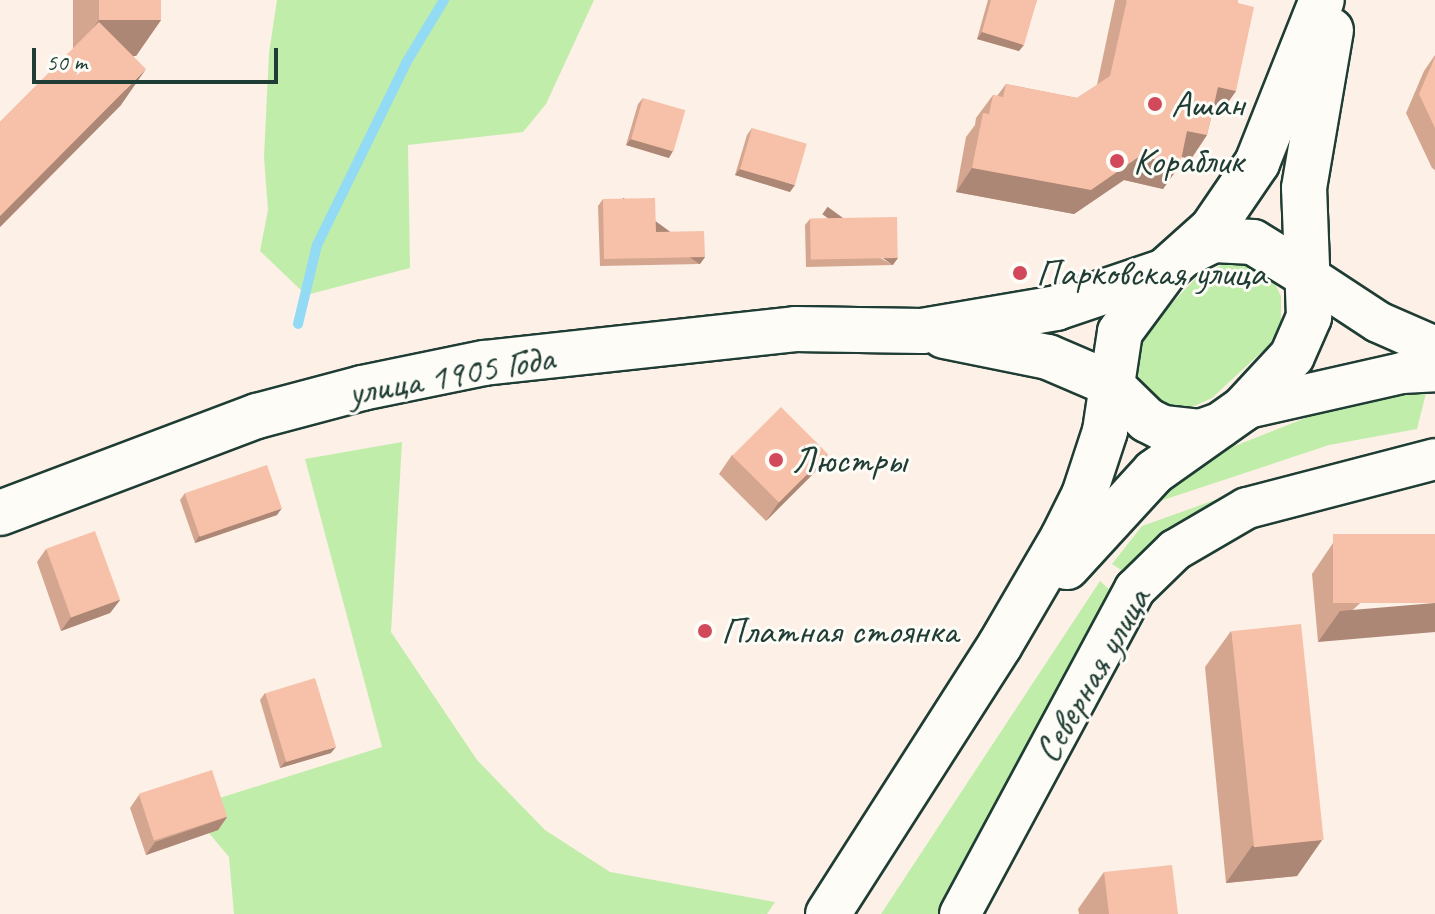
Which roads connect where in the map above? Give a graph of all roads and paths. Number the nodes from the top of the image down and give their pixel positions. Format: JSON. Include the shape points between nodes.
{"nodes":[{"id":1,"x":1322,"y":0,"type":"edge"},
{"id":2,"x":1336,"y":0,"type":"edge"},
{"id":3,"x":1176,"y":262,"type":"junction"},
{"id":4,"x":1305,"y":274,"type":"junction"},
{"id":5,"x":922,"y":331,"type":"junction"},
{"id":6,"x":1435,"y":347,"type":"edge"},
{"id":7,"x":1048,"y":357,"type":"junction"},
{"id":8,"x":1435,"y":371,"type":"edge"},
{"id":9,"x":1109,"y":383,"type":"junction"},
{"id":10,"x":1234,"y":416,"type":"junction"},
{"id":11,"x":1431,"y":459,"type":"edge"},
{"id":12,"x":1092,"y":467,"type":"junction"},
{"id":13,"x":0,"y":513,"type":"edge"},
{"id":14,"x":1000,"y":645,"type":"junction"},
{"id":15,"x":828,"y":914,"type":"edge"},
{"id":16,"x":960,"y":914,"type":"edge"}],
"edges":[{"from":1,"to":3,"type":"main road","name":"Северная улица","via":[[1257,163],[1212,229]]},
{"from":2,"to":4,"type":"main road","name":"Северная улица","via":[[1304,188]]},
{"from":3,"to":4,"type":"main road","via":[[1214,240],[1253,242]]},
{"from":3,"to":5,"type":"main road","name":"улица 1905 Года","via":[[1080,302]]},
{"from":3,"to":9,"type":"main road","name":"Северная улица","via":[[1120,332]]},
{"from":4,"to":6,"type":"street","via":[[1378,322]]},
{"from":4,"to":10,"type":"main road","name":"Северная улица","via":[[1310,301],[1303,333],[1269,386]]},
{"from":5,"to":7,"type":"main road","name":"улица 1905 Года"},
{"from":5,"to":13,"type":"main road","name":"улица 1905 Года","via":[[795,329],[469,366],[257,416]]},
{"from":7,"to":9,"type":"main road","name":"улица 1905 Года"},
{"from":7,"to":12,"type":"main road","via":[[1087,412],[1094,439]]},
{"from":8,"to":10,"type":"street","via":[[1402,373]]},
{"from":9,"to":10,"type":"main road","via":[[1147,420],[1163,428],[1200,432]]},
{"from":9,"to":12,"type":"main road","name":"Северная улица","via":[[1105,431]]},
{"from":10,"to":14,"type":"main road","name":"Северная улица","via":[[1184,448],[1125,499]]},
{"from":11,"to":16,"type":"street","name":"Северная улица","via":[[1247,508],[1175,550],[1135,589]]},
{"from":12,"to":14,"type":"main road","name":"Северная улица","via":[[1077,509]]},
{"from":14,"to":15,"type":"main road","name":"Северная улица"}]}
